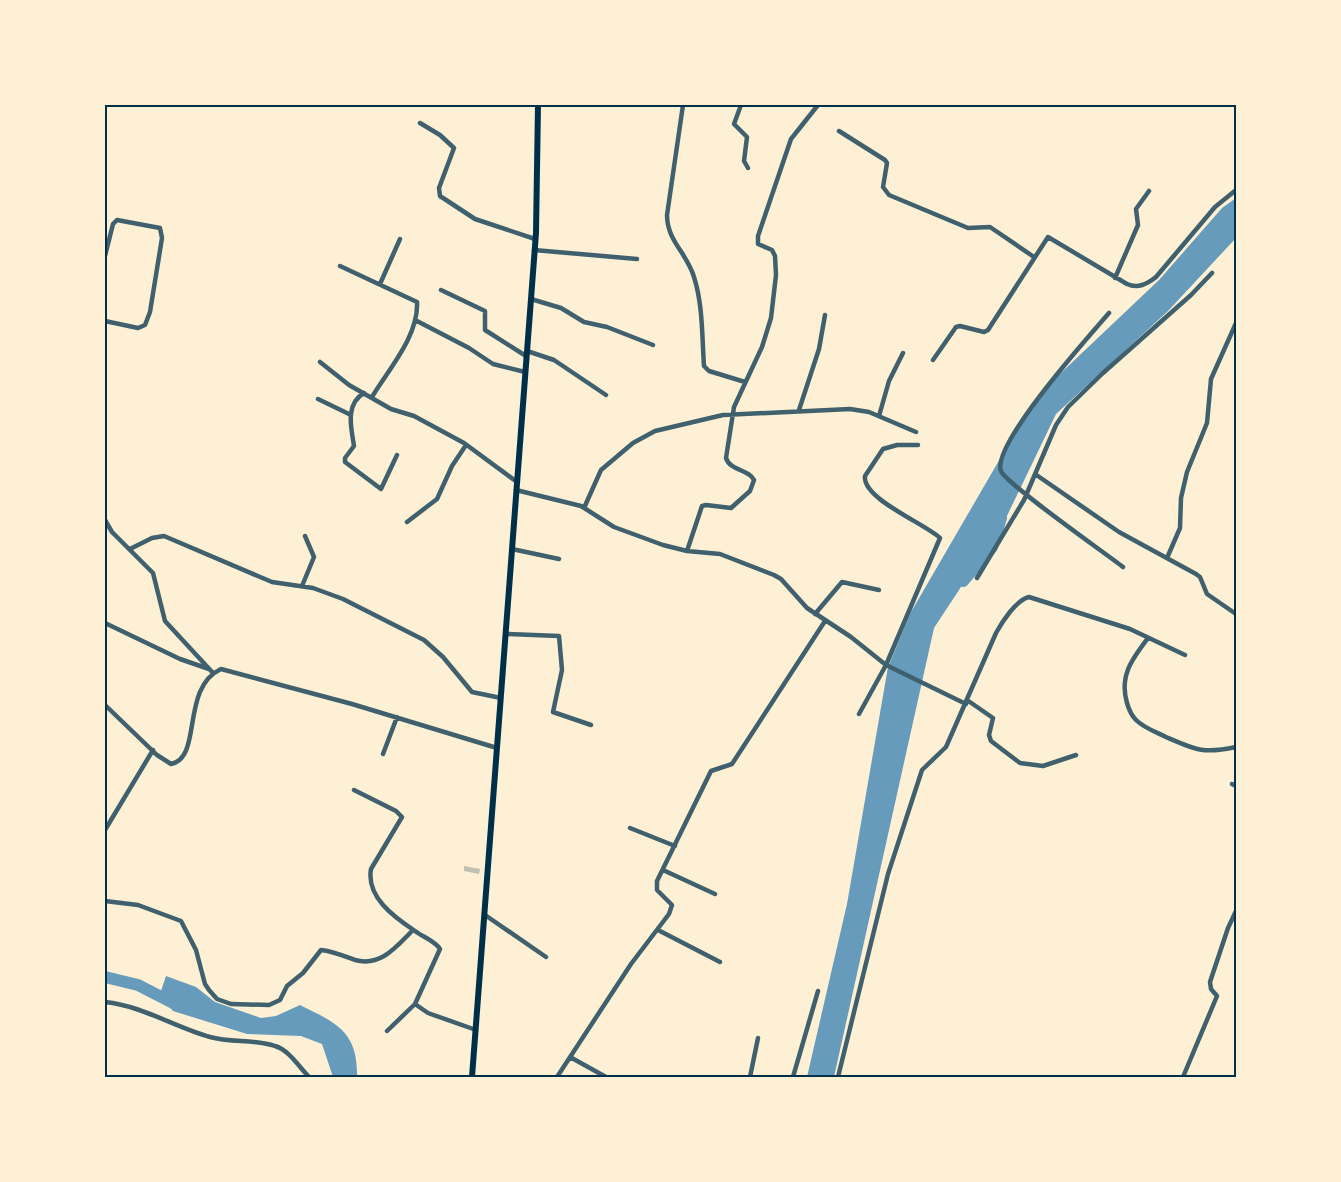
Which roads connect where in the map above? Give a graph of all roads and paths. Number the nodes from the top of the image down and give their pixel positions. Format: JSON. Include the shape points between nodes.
{"nodes":[{"id":1,"x":538,"y":105,"type":"edge"},
{"id":2,"x":683,"y":105,"type":"edge"},
{"id":3,"x":741,"y":105,"type":"edge"},
{"id":4,"x":818,"y":105,"type":"edge"},
{"id":5,"x":420,"y":123,"type":"dead end"},
{"id":6,"x":839,"y":131,"type":"dead end"},
{"id":7,"x":748,"y":168,"type":"dead end"},
{"id":8,"x":1236,"y":190,"type":"edge"},
{"id":9,"x":1149,"y":191,"type":"dead end"},
{"id":10,"x":400,"y":239,"type":"dead end"},
{"id":11,"x":535,"y":240,"type":"junction"},
{"id":12,"x":534,"y":250,"type":"junction"},
{"id":13,"x":105,"y":256,"type":"edge"},
{"id":14,"x":1034,"y":257,"type":"junction"},
{"id":15,"x":637,"y":259,"type":"dead end"},
{"id":16,"x":340,"y":266,"type":"dead end"},
{"id":17,"x":1212,"y":272,"type":"dead end"},
{"id":18,"x":1115,"y":278,"type":"junction"},
{"id":19,"x":380,"y":284,"type":"junction"},
{"id":20,"x":441,"y":290,"type":"dead end"},
{"id":21,"x":531,"y":299,"type":"junction"},
{"id":22,"x":1109,"y":313,"type":"dead end"},
{"id":23,"x":825,"y":315,"type":"dead end"},
{"id":24,"x":415,"y":320,"type":"junction"},
{"id":25,"x":105,"y":321,"type":"edge"},
{"id":26,"x":1236,"y":323,"type":"edge"},
{"id":27,"x":653,"y":345,"type":"dead end"},
{"id":28,"x":903,"y":352,"type":"dead end"},
{"id":29,"x":527,"y":354,"type":"junction"},
{"id":30,"x":933,"y":360,"type":"dead end"},
{"id":31,"x":320,"y":362,"type":"dead end"},
{"id":32,"x":525,"y":372,"type":"junction"},
{"id":33,"x":745,"y":382,"type":"junction"},
{"id":34,"x":364,"y":393,"type":"junction"},
{"id":35,"x":606,"y":395,"type":"dead end"},
{"id":36,"x":372,"y":397,"type":"junction"},
{"id":37,"x":318,"y":399,"type":"dead end"},
{"id":38,"x":799,"y":410,"type":"junction"},
{"id":39,"x":732,"y":414,"type":"junction"},
{"id":40,"x":351,"y":415,"type":"junction"},
{"id":41,"x":879,"y":416,"type":"junction"},
{"id":42,"x":916,"y":432,"type":"dead end"},
{"id":43,"x":466,"y":445,"type":"junction"},
{"id":44,"x":918,"y":445,"type":"dead end"},
{"id":45,"x":397,"y":455,"type":"dead end"},
{"id":46,"x":1035,"y":474,"type":"junction"},
{"id":47,"x":517,"y":482,"type":"junction"},
{"id":48,"x":516,"y":490,"type":"junction"},
{"id":49,"x":1025,"y":494,"type":"junction"},
{"id":50,"x":584,"y":508,"type":"junction"},
{"id":51,"x":105,"y":520,"type":"edge"},
{"id":52,"x":407,"y":522,"type":"dead end"},
{"id":53,"x":305,"y":536,"type":"dead end"},
{"id":54,"x":130,"y":549,"type":"junction"},
{"id":55,"x":512,"y":549,"type":"junction"},
{"id":56,"x":687,"y":551,"type":"junction"},
{"id":57,"x":1167,"y":558,"type":"junction"},
{"id":58,"x":559,"y":559,"type":"dead end"},
{"id":59,"x":1123,"y":567,"type":"dead end"},
{"id":60,"x":977,"y":578,"type":"dead end"},
{"id":61,"x":302,"y":586,"type":"junction"},
{"id":62,"x":880,"y":590,"type":"dead end"},
{"id":63,"x":815,"y":614,"type":"junction"},
{"id":64,"x":1236,"y":614,"type":"edge"},
{"id":65,"x":825,"y":621,"type":"junction"},
{"id":66,"x":105,"y":623,"type":"edge"},
{"id":67,"x":506,"y":634,"type":"junction"},
{"id":68,"x":1148,"y":638,"type":"junction"},
{"id":69,"x":1185,"y":655,"type":"dead end"},
{"id":70,"x":888,"y":666,"type":"junction"},
{"id":71,"x":212,"y":671,"type":"junction"},
{"id":72,"x":501,"y":698,"type":"junction"},
{"id":73,"x":967,"y":702,"type":"junction"},
{"id":74,"x":105,"y":705,"type":"edge"},
{"id":75,"x":860,"y":714,"type":"dead end"},
{"id":76,"x":396,"y":717,"type":"junction"},
{"id":77,"x":591,"y":726,"type":"dead end"},
{"id":78,"x":1236,"y":747,"type":"edge"},
{"id":79,"x":497,"y":748,"type":"junction"},
{"id":80,"x":152,"y":750,"type":"junction"},
{"id":81,"x":383,"y":754,"type":"dead end"},
{"id":82,"x":1076,"y":755,"type":"dead end"},
{"id":83,"x":354,"y":790,"type":"dead end"},
{"id":84,"x":630,"y":828,"type":"dead end"},
{"id":85,"x":105,"y":830,"type":"edge"},
{"id":86,"x":675,"y":846,"type":"junction"},
{"id":87,"x":663,"y":870,"type":"junction"},
{"id":88,"x":715,"y":894,"type":"dead end"},
{"id":89,"x":105,"y":901,"type":"edge"},
{"id":90,"x":1236,"y":910,"type":"edge"},
{"id":91,"x":485,"y":915,"type":"junction"},
{"id":92,"x":413,"y":930,"type":"junction"},
{"id":93,"x":658,"y":930,"type":"junction"},
{"id":94,"x":546,"y":957,"type":"dead end"},
{"id":95,"x":720,"y":962,"type":"dead end"},
{"id":96,"x":818,"y":991,"type":"dead end"},
{"id":97,"x":105,"y":1002,"type":"edge"},
{"id":98,"x":415,"y":1004,"type":"junction"},
{"id":99,"x":476,"y":1030,"type":"junction"},
{"id":100,"x":387,"y":1031,"type":"dead end"},
{"id":101,"x":758,"y":1038,"type":"dead end"},
{"id":102,"x":570,"y":1057,"type":"junction"},
{"id":103,"x":309,"y":1077,"type":"edge"},
{"id":104,"x":472,"y":1077,"type":"edge"},
{"id":105,"x":557,"y":1077,"type":"edge"},
{"id":106,"x":606,"y":1077,"type":"edge"},
{"id":107,"x":750,"y":1077,"type":"edge"},
{"id":108,"x":793,"y":1077,"type":"edge"},
{"id":109,"x":838,"y":1077,"type":"edge"},
{"id":110,"x":1183,"y":1077,"type":"edge"}],
"edges":[{"from":1,"to":11,"type":"main road"},
{"from":2,"to":33,"type":"street","via":[[667,227],[695,278],[704,366],[709,371]]},
{"from":3,"to":7,"type":"street","via":[[734,124],[747,137],[744,162]]},
{"from":4,"to":33,"type":"street","via":[[792,139],[758,236],[758,244],[774,252],[776,275],[771,318]]},
{"from":5,"to":11,"type":"street","via":[[454,148],[439,188],[440,196],[474,219]]},
{"from":6,"to":14,"type":"street","via":[[887,163],[883,187],[889,195],[968,228],[990,228]]},
{"from":8,"to":18,"type":"street","via":[[1215,207],[1150,282],[1132,286]]},
{"from":9,"to":18,"type":"street","via":[[1136,209],[1138,225]]},
{"from":10,"to":19,"type":"street"},
{"from":11,"to":12,"type":"main road"},
{"from":12,"to":15,"type":"street"},
{"from":12,"to":21,"type":"main road"},
{"from":13,"to":25,"type":"street","via":[[112,224],[117,220],[160,228],[162,238],[145,326],[138,328]]},
{"from":14,"to":18,"type":"street","via":[[1046,239],[1051,237]]},
{"from":14,"to":30,"type":"street","via":[[988,330],[956,327]]},
{"from":16,"to":19,"type":"street"},
{"from":17,"to":46,"type":"street","via":[[1068,407],[1056,425]]},
{"from":19,"to":24,"type":"street","via":[[416,300]]},
{"from":20,"to":29,"type":"street","via":[[485,311],[485,330]]},
{"from":21,"to":27,"type":"street","via":[[561,308],[584,322],[607,327]]},
{"from":21,"to":29,"type":"main road"},
{"from":22,"to":49,"type":"street","via":[[1031,407],[1002,460],[1002,473]]},
{"from":23,"to":38,"type":"street","via":[[819,349]]},
{"from":24,"to":32,"type":"street","via":[[493,364]]},
{"from":24,"to":36,"type":"street"},
{"from":26,"to":57,"type":"street","via":[[1212,378],[1207,423],[1189,466],[1181,498],[1180,528]]},
{"from":28,"to":41,"type":"street","via":[[889,381]]},
{"from":29,"to":32,"type":"main road"},
{"from":29,"to":35,"type":"street","via":[[554,360]]},
{"from":31,"to":34,"type":"street"},
{"from":32,"to":47,"type":"main road"},
{"from":33,"to":39,"type":"street"},
{"from":34,"to":36,"type":"street"},
{"from":34,"to":40,"type":"street","via":[[354,402]]},
{"from":36,"to":43,"type":"street"},
{"from":37,"to":40,"type":"street"},
{"from":38,"to":39,"type":"street"},
{"from":38,"to":41,"type":"street","via":[[850,409]]},
{"from":39,"to":50,"type":"street","via":[[706,417],[655,431],[633,443],[601,470]]},
{"from":39,"to":56,"type":"street","via":[[726,458],[731,466],[750,474],[754,480],[750,490],[731,508],[702,506]]},
{"from":40,"to":45,"type":"street","via":[[354,446],[345,458],[347,464],[378,489],[383,489]]},
{"from":41,"to":42,"type":"street"},
{"from":43,"to":47,"type":"street"},
{"from":43,"to":52,"type":"street","via":[[437,499]]},
{"from":44,"to":70,"type":"street","via":[[883,449],[864,480],[891,508],[940,538]]},
{"from":46,"to":49,"type":"street"},
{"from":46,"to":57,"type":"street","via":[[1120,532]]},
{"from":47,"to":48,"type":"main road"},
{"from":48,"to":50,"type":"street"},
{"from":48,"to":55,"type":"main road"},
{"from":49,"to":59,"type":"street"},
{"from":49,"to":60,"type":"street"},
{"from":50,"to":56,"type":"street","via":[[614,527]]},
{"from":51,"to":54,"type":"street","via":[[112,532]]},
{"from":53,"to":61,"type":"street","via":[[314,557]]},
{"from":54,"to":61,"type":"street","via":[[164,536],[272,582]]},
{"from":54,"to":71,"type":"street","via":[[153,573],[165,622]]},
{"from":55,"to":58,"type":"street"},
{"from":55,"to":67,"type":"main road"},
{"from":56,"to":63,"type":"street","via":[[720,554],[781,579]]},
{"from":57,"to":64,"type":"street","via":[[1200,577],[1207,594]]},
{"from":61,"to":72,"type":"street","via":[[343,599],[424,640],[444,657],[472,692]]},
{"from":62,"to":63,"type":"street","via":[[842,582]]},
{"from":63,"to":65,"type":"street"},
{"from":65,"to":70,"type":"street"},
{"from":65,"to":86,"type":"street","via":[[732,764],[711,772]]},
{"from":66,"to":71,"type":"street"},
{"from":67,"to":72,"type":"main road"},
{"from":67,"to":77,"type":"street","via":[[559,636],[562,670],[553,712]]},
{"from":68,"to":69,"type":"street"},
{"from":68,"to":73,"type":"street","via":[[1097,618],[1026,598],[999,628]]},
{"from":68,"to":78,"type":"street","via":[[1130,661],[1124,683],[1133,717],[1155,732],[1197,750],[1210,752]]},
{"from":70,"to":73,"type":"street"},
{"from":70,"to":75,"type":"street"},
{"from":71,"to":76,"type":"street","via":[[226,670]]},
{"from":71,"to":80,"type":"street","via":[[196,698],[184,755],[171,764]]},
{"from":72,"to":79,"type":"main road"},
{"from":73,"to":82,"type":"street","via":[[992,718],[991,742],[1020,762],[1043,766]]},
{"from":73,"to":109,"type":"street","via":[[946,747],[922,770],[888,874]]},
{"from":74,"to":80,"type":"street"},
{"from":76,"to":79,"type":"street"},
{"from":76,"to":81,"type":"street"},
{"from":79,"to":91,"type":"main road"},
{"from":80,"to":85,"type":"street"},
{"from":83,"to":92,"type":"street","via":[[401,814],[401,820],[371,869],[370,879],[376,898]]},
{"from":84,"to":86,"type":"street"},
{"from":86,"to":87,"type":"street"},
{"from":87,"to":88,"type":"street"},
{"from":87,"to":93,"type":"street","via":[[657,881],[657,890],[672,905]]},
{"from":89,"to":92,"type":"street","via":[[138,905],[181,922],[196,950],[208,990],[217,999],[231,1004],[269,1005],[280,1000],[287,986],[303,973],[321,950],[356,960],[374,961],[390,953]]},
{"from":90,"to":110,"type":"street","via":[[1210,982],[1217,996],[1215,1005]]},
{"from":91,"to":94,"type":"street"},
{"from":91,"to":99,"type":"main road"},
{"from":92,"to":98,"type":"street","via":[[440,949]]},
{"from":93,"to":95,"type":"street"},
{"from":93,"to":102,"type":"street","via":[[630,964]]},
{"from":96,"to":108,"type":"street"},
{"from":97,"to":103,"type":"street","via":[[145,1011],[211,1037],[275,1046]]},
{"from":98,"to":99,"type":"street","via":[[428,1014]]},
{"from":98,"to":100,"type":"street"},
{"from":99,"to":104,"type":"main road"},
{"from":101,"to":107,"type":"street"},
{"from":102,"to":105,"type":"street"},
{"from":102,"to":106,"type":"street"}]}
